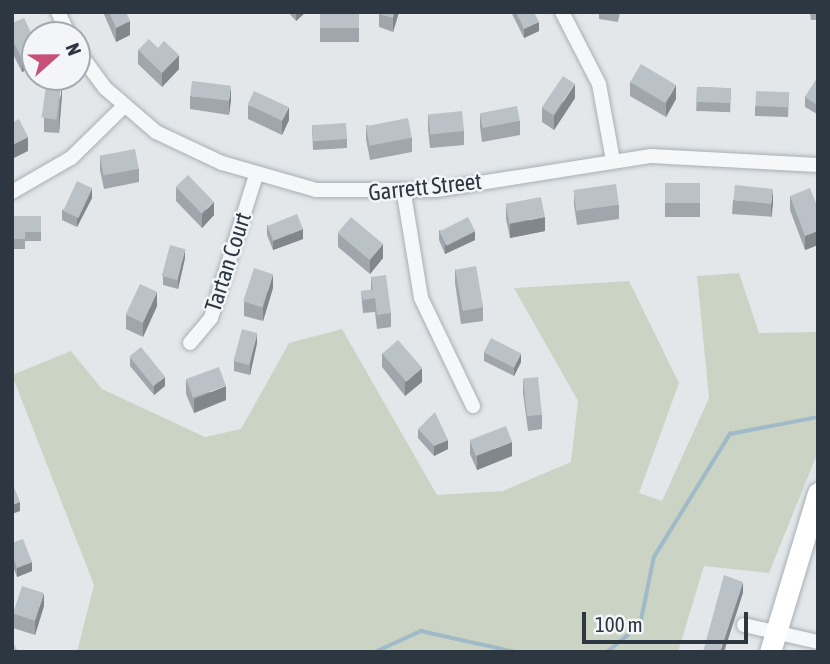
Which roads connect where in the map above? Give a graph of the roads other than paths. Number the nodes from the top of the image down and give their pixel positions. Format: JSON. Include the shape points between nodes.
{"nodes":[{"id":1,"x":562,"y":12,"type":"edge"},
{"id":2,"x":91,"y":67,"type":"edge"},
{"id":3,"x":123,"y":107,"type":"junction"},
{"id":4,"x":612,"y":160,"type":"junction"},
{"id":5,"x":818,"y":165,"type":"edge"},
{"id":6,"x":256,"y":175,"type":"junction"},
{"id":7,"x":12,"y":192,"type":"edge"},
{"id":8,"x":404,"y":194,"type":"junction"},
{"id":9,"x":190,"y":343,"type":"dead end"},
{"id":10,"x":473,"y":406,"type":"dead end"},
{"id":11,"x":818,"y":493,"type":"edge"},
{"id":12,"x":744,"y":625,"type":"dead end"},
{"id":13,"x":780,"y":631,"type":"junction"},
{"id":14,"x":818,"y":642,"type":"edge"},
{"id":15,"x":771,"y":652,"type":"edge"}],
"edges":[{"from":1,"to":4,"type":"street","via":[[599,84]]},
{"from":2,"to":3,"type":"street","name":"Garrett Street"},
{"from":3,"to":6,"type":"street","name":"Garrett Street","via":[[167,138]]},
{"from":3,"to":7,"type":"street","via":[[71,158]]},
{"from":4,"to":5,"type":"street","name":"Garrett Street","via":[[688,156]]},
{"from":4,"to":8,"type":"street","name":"Garrett Street"},
{"from":6,"to":8,"type":"street","name":"Garrett Street","via":[[316,190]]},
{"from":6,"to":9,"type":"street","name":"Tartan Court","via":[[211,318]]},
{"from":8,"to":10,"type":"street","via":[[421,298]]},
{"from":11,"to":13,"type":"main road","via":[[795,554]]},
{"from":12,"to":13,"type":"street"},
{"from":13,"to":14,"type":"street"},
{"from":13,"to":15,"type":"main road"}]}
